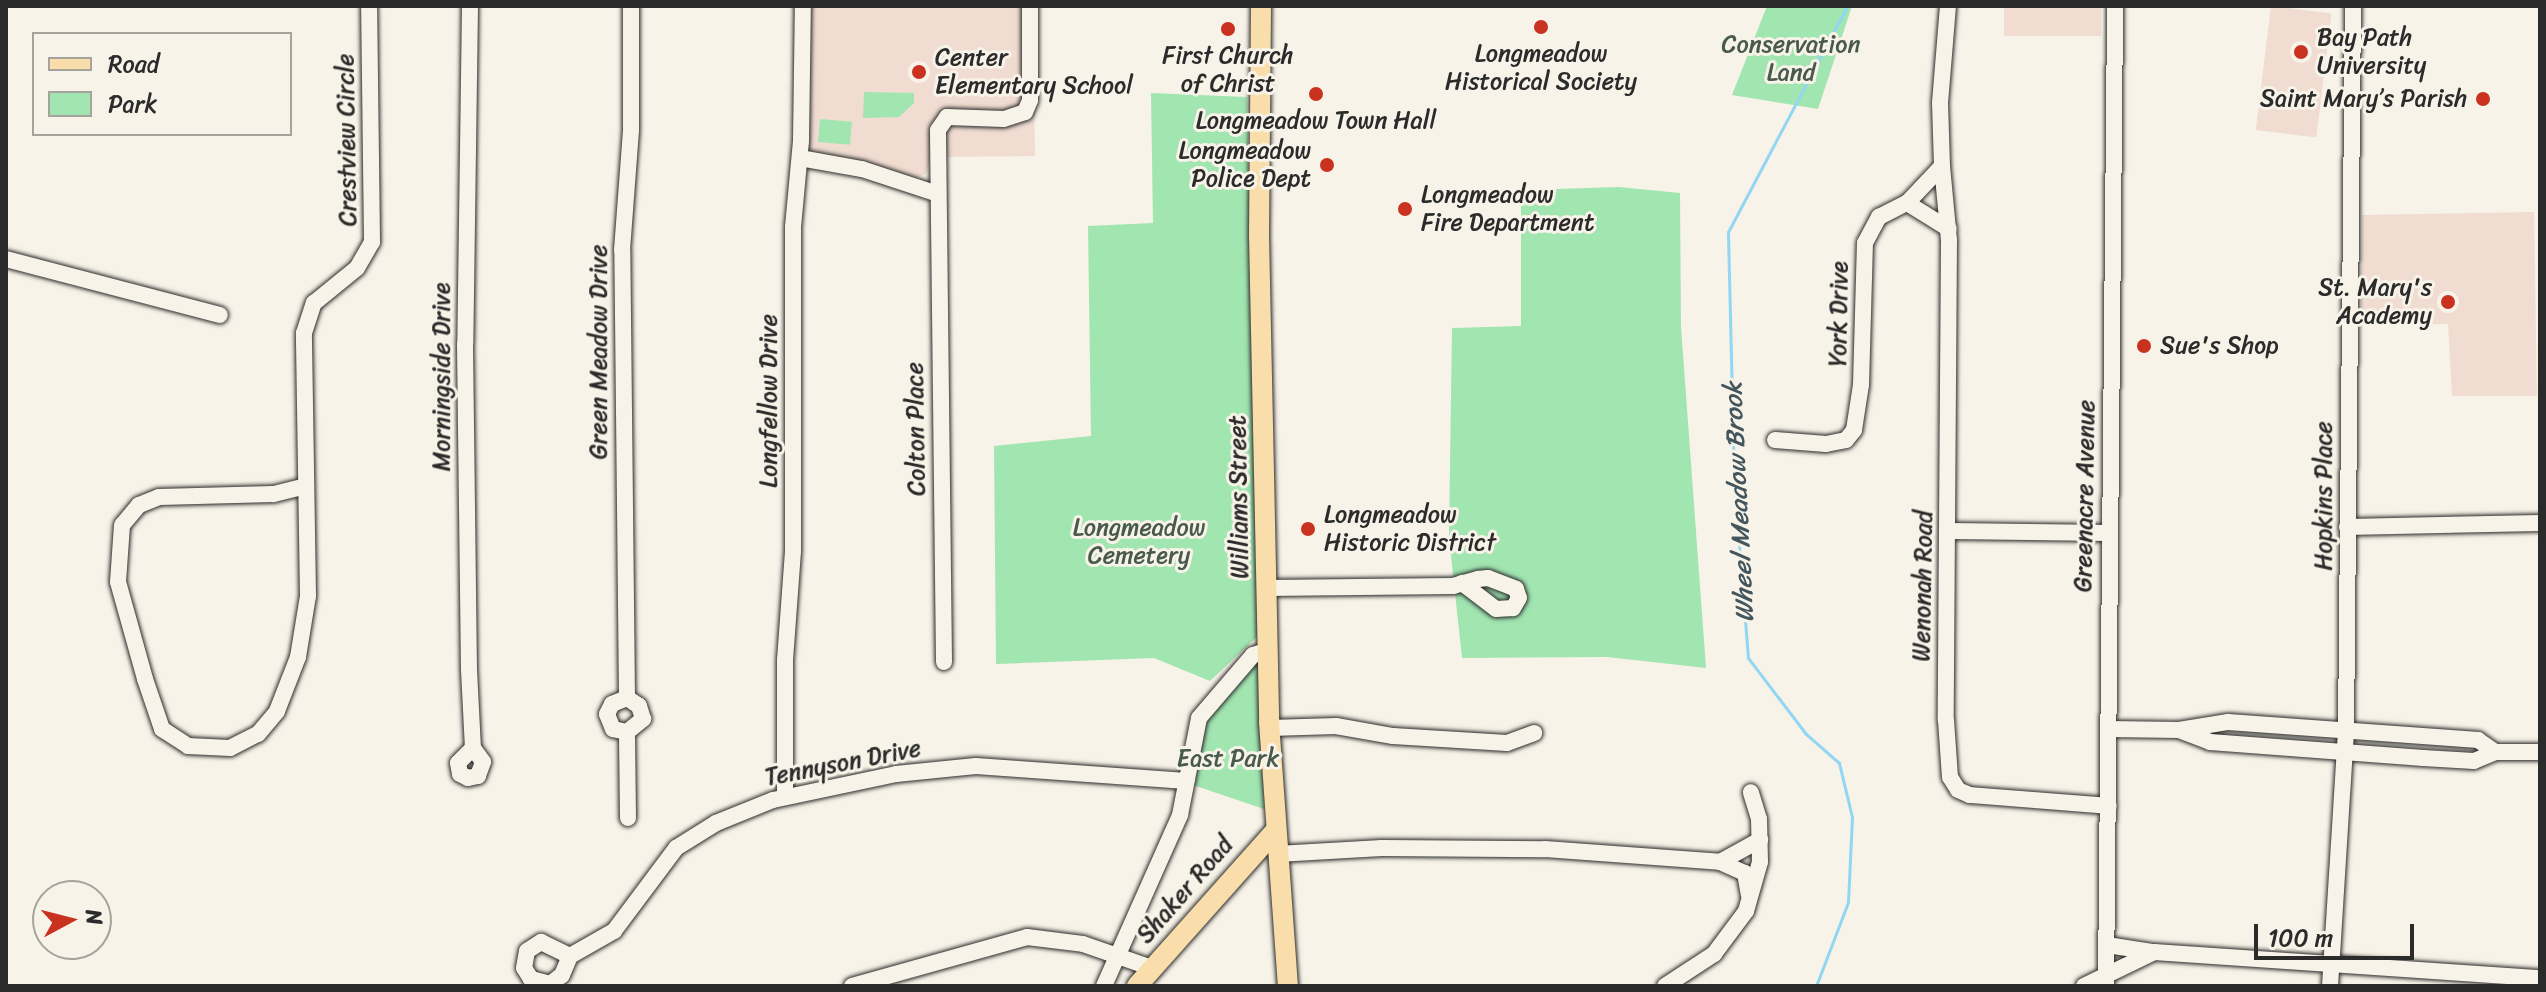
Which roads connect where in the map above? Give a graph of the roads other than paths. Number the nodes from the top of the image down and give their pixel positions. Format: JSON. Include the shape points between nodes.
{"nodes":[{"id":1,"x":369,"y":6,"type":"edge"},
{"id":2,"x":470,"y":6,"type":"edge"},
{"id":3,"x":631,"y":6,"type":"edge"},
{"id":4,"x":803,"y":6,"type":"edge"},
{"id":5,"x":1030,"y":6,"type":"edge"},
{"id":6,"x":1261,"y":6,"type":"edge"},
{"id":7,"x":1948,"y":6,"type":"edge"},
{"id":8,"x":2115,"y":6,"type":"edge"},
{"id":9,"x":2353,"y":6,"type":"edge"},
{"id":10,"x":800,"y":158,"type":"junction"},
{"id":11,"x":1942,"y":166,"type":"junction"},
{"id":12,"x":938,"y":194,"type":"junction"},
{"id":13,"x":1907,"y":203,"type":"junction"},
{"id":14,"x":1949,"y":229,"type":"junction"},
{"id":15,"x":6,"y":259,"type":"edge"},
{"id":16,"x":220,"y":315,"type":"dead end"},
{"id":17,"x":1775,"y":440,"type":"dead end"},
{"id":18,"x":306,"y":486,"type":"junction"},
{"id":19,"x":2540,"y":523,"type":"edge"},
{"id":20,"x":2347,"y":527,"type":"junction"},
{"id":21,"x":1950,"y":531,"type":"junction"},
{"id":22,"x":2108,"y":533,"type":"junction"},
{"id":23,"x":1462,"y":583,"type":"dead end"},
{"id":24,"x":1267,"y":588,"type":"junction"},
{"id":25,"x":1268,"y":650,"type":"junction"},
{"id":26,"x":944,"y":662,"type":"dead end"},
{"id":27,"x":627,"y":698,"type":"junction"},
{"id":28,"x":1270,"y":728,"type":"junction"},
{"id":29,"x":2108,"y":729,"type":"junction"},
{"id":30,"x":2179,"y":730,"type":"junction"},
{"id":31,"x":627,"y":732,"type":"junction"},
{"id":32,"x":2346,"y":732,"type":"junction"},
{"id":33,"x":1534,"y":733,"type":"dead end"},
{"id":34,"x":473,"y":748,"type":"dead end"},
{"id":35,"x":2345,"y":751,"type":"junction"},
{"id":36,"x":2495,"y":752,"type":"junction"},
{"id":37,"x":2540,"y":752,"type":"edge"},
{"id":38,"x":1186,"y":781,"type":"junction"},
{"id":39,"x":1751,"y":792,"type":"dead end"},
{"id":40,"x":785,"y":797,"type":"junction"},
{"id":41,"x":2109,"y":806,"type":"junction"},
{"id":42,"x":628,"y":818,"type":"dead end"},
{"id":43,"x":1275,"y":831,"type":"junction"},
{"id":44,"x":1760,"y":840,"type":"junction"},
{"id":45,"x":1277,"y":854,"type":"junction"},
{"id":46,"x":1720,"y":862,"type":"junction"},
{"id":47,"x":1747,"y":907,"type":"junction"},
{"id":48,"x":2107,"y":945,"type":"junction"},
{"id":49,"x":2154,"y":952,"type":"junction"},
{"id":50,"x":1118,"y":954,"type":"junction"},
{"id":51,"x":570,"y":956,"type":"dead end"},
{"id":52,"x":2332,"y":962,"type":"junction"},
{"id":53,"x":1152,"y":968,"type":"junction"},
{"id":54,"x":2106,"y":978,"type":"edge"},
{"id":55,"x":2540,"y":978,"type":"edge"},
{"id":56,"x":852,"y":986,"type":"edge"},
{"id":57,"x":1104,"y":986,"type":"edge"},
{"id":58,"x":1137,"y":986,"type":"edge"},
{"id":59,"x":1288,"y":986,"type":"edge"},
{"id":60,"x":1665,"y":986,"type":"edge"},
{"id":61,"x":2084,"y":986,"type":"edge"},
{"id":62,"x":2330,"y":986,"type":"edge"}],
"edges":[{"from":1,"to":18,"type":"street","name":"Crestview Circle","via":[[372,242],[357,268],[314,303],[304,333]]},
{"from":2,"to":34,"type":"street","name":"Morningside Drive","via":[[465,376]]},
{"from":3,"to":27,"type":"street","name":"Green Meadow Drive","via":[[631,130],[622,238]]},
{"from":4,"to":10,"type":"street","name":"Longfellow Drive"},
{"from":5,"to":12,"type":"street","name":"Colton Place","via":[[1030,100],[1025,112],[1013,119],[943,120],[937,136]]},
{"from":6,"to":24,"type":"main road","name":"Williams Street","via":[[1259,235]]},
{"from":7,"to":11,"type":"street","via":[[1940,103]]},
{"from":8,"to":22,"type":"street","name":"Greenacre Avenue"},
{"from":9,"to":20,"type":"street","name":"Hopkins Place"},
{"from":10,"to":12,"type":"street","via":[[862,169]]},
{"from":10,"to":40,"type":"street","name":"Longfellow Drive","via":[[793,227],[793,551],[785,660]]},
{"from":11,"to":13,"type":"street","name":"York Drive"},
{"from":11,"to":14,"type":"street","name":"Wenonah Road"},
{"from":12,"to":26,"type":"street","name":"Colton Place"},
{"from":13,"to":14,"type":"street"},
{"from":13,"to":17,"type":"street","name":"York Drive","via":[[1879,217],[1865,243],[1861,385],[1853,434],[1826,444]]},
{"from":14,"to":21,"type":"street","name":"Wenonah Road"},
{"from":15,"to":16,"type":"street"},
{"from":18,"to":18,"type":"street","name":"Crestview Circle","via":[[306,616],[287,690],[270,721],[251,739],[210,750],[188,746],[162,729],[145,679],[118,582],[122,525],[139,505],[159,497],[273,494]]},
{"from":19,"to":20,"type":"street"},
{"from":20,"to":32,"type":"street","name":"Hopkins Place"},
{"from":21,"to":22,"type":"street"},
{"from":21,"to":41,"type":"street","name":"Wenonah Road","via":[[1946,720],[1953,784],[1966,794],[1987,797]]},
{"from":22,"to":29,"type":"street","name":"Greenacre Avenue"},
{"from":23,"to":24,"type":"street"},
{"from":24,"to":25,"type":"main road","name":"Williams Street"},
{"from":25,"to":28,"type":"main road","name":"Williams Street"},
{"from":25,"to":38,"type":"street","via":[[1253,655],[1202,712]]},
{"from":27,"to":31,"type":"street","name":"Green Meadow Drive","via":[[639,706],[643,719]]},
{"from":27,"to":31,"type":"street","name":"Green Meadow Drive","via":[[612,704],[607,714],[613,729]]},
{"from":28,"to":33,"type":"street","via":[[1336,726],[1393,736],[1507,743]]},
{"from":28,"to":43,"type":"main road","name":"Williams Street"},
{"from":29,"to":30,"type":"street"},
{"from":29,"to":41,"type":"street","name":"Greenacre Avenue"},
{"from":30,"to":32,"type":"street","via":[[2228,722]]},
{"from":30,"to":35,"type":"street","via":[[2210,742]]},
{"from":31,"to":42,"type":"street","name":"Green Meadow Drive"},
{"from":32,"to":35,"type":"street","name":"Hopkins Place"},
{"from":32,"to":36,"type":"street","via":[[2478,740]]},
{"from":35,"to":36,"type":"street","via":[[2474,761]]},
{"from":35,"to":52,"type":"street","name":"Hopkins Place"},
{"from":36,"to":37,"type":"street"},
{"from":38,"to":40,"type":"street","name":"Tennyson Drive","via":[[976,766],[896,774]]},
{"from":38,"to":50,"type":"street","via":[[1177,823]]},
{"from":39,"to":44,"type":"street"},
{"from":40,"to":51,"type":"street","name":"Tennyson Drive","via":[[738,813],[676,848],[614,931]]},
{"from":41,"to":48,"type":"street","name":"Greenacre Avenue"},
{"from":43,"to":45,"type":"main road","name":"Williams Street"},
{"from":43,"to":53,"type":"main road","name":"Shaker Road"},
{"from":44,"to":46,"type":"street"},
{"from":44,"to":47,"type":"street","via":[[1758,873]]},
{"from":45,"to":46,"type":"street","via":[[1382,848],[1545,849]]},
{"from":45,"to":59,"type":"main road","name":"Williams Street"},
{"from":46,"to":47,"type":"street","via":[[1745,873]]},
{"from":47,"to":60,"type":"street","via":[[1719,949]]},
{"from":48,"to":49,"type":"street"},
{"from":48,"to":54,"type":"street","name":"Greenacre Avenue"},
{"from":49,"to":52,"type":"street"},
{"from":49,"to":54,"type":"street"},
{"from":50,"to":53,"type":"street"},
{"from":50,"to":56,"type":"street","via":[[1057,939],[1017,937]]},
{"from":50,"to":57,"type":"street"},
{"from":52,"to":55,"type":"street"},
{"from":52,"to":62,"type":"street","name":"Hopkins Place"},
{"from":53,"to":58,"type":"main road","name":"Shaker Road"},
{"from":54,"to":61,"type":"street"}]}
